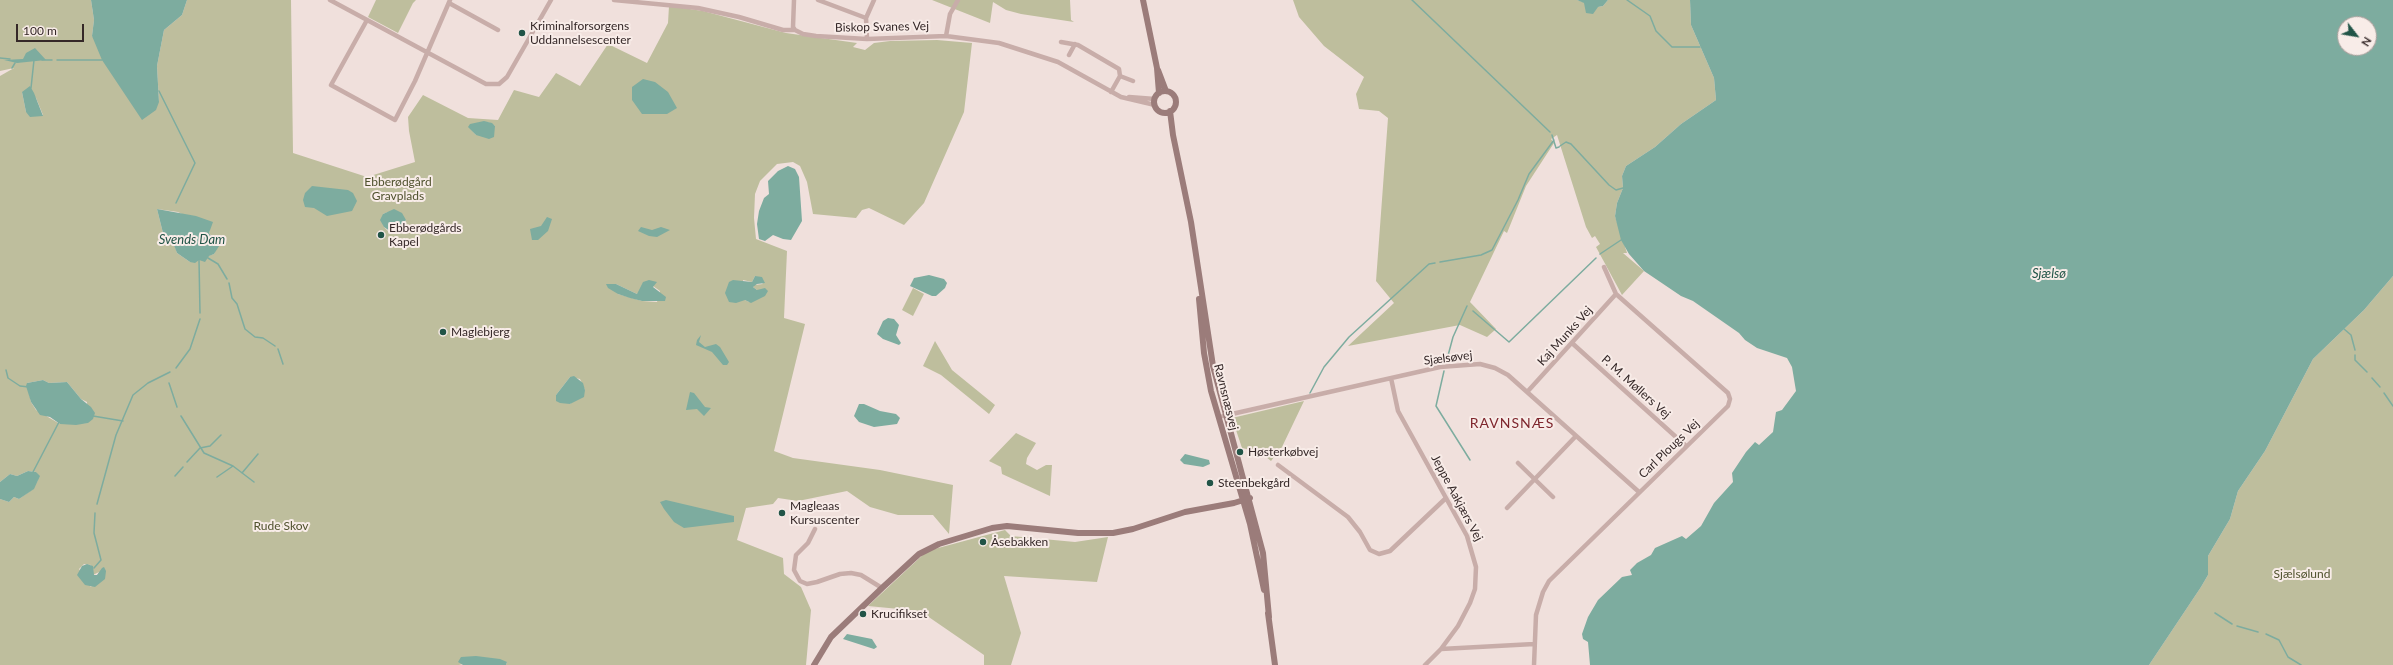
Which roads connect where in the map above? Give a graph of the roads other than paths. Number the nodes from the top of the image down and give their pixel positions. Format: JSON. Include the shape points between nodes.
{"nodes":[{"id":1,"x":330,"y":0,"type":"edge"},
{"id":2,"x":551,"y":0,"type":"edge"},
{"id":3,"x":614,"y":0,"type":"edge"},
{"id":4,"x":794,"y":0,"type":"edge"},
{"id":5,"x":818,"y":0,"type":"edge"},
{"id":6,"x":874,"y":0,"type":"edge"},
{"id":7,"x":958,"y":0,"type":"edge"},
{"id":8,"x":1143,"y":0,"type":"edge"},
{"id":9,"x":450,"y":2,"type":"edge"},
{"id":10,"x":866,"y":18,"type":"junction"},
{"id":11,"x":367,"y":20,"type":"junction"},
{"id":12,"x":498,"y":30,"type":"dead end"},
{"id":13,"x":795,"y":30,"type":"junction"},
{"id":14,"x":946,"y":36,"type":"junction"},
{"id":15,"x":867,"y":39,"type":"junction"},
{"id":16,"x":1061,"y":42,"type":"dead end"},
{"id":17,"x":1075,"y":44,"type":"junction"},
{"id":18,"x":426,"y":52,"type":"junction"},
{"id":19,"x":1069,"y":55,"type":"dead end"},
{"id":20,"x":1120,"y":76,"type":"junction"},
{"id":21,"x":1133,"y":82,"type":"dead end"},
{"id":22,"x":1111,"y":92,"type":"junction"},
{"id":23,"x":1159,"y":97,"type":"junction"},
{"id":24,"x":1167,"y":112,"type":"junction"},
{"id":25,"x":1604,"y":266,"type":"dead end"},
{"id":26,"x":1616,"y":294,"type":"junction"},
{"id":27,"x":1572,"y":343,"type":"junction"},
{"id":28,"x":1391,"y":378,"type":"junction"},
{"id":29,"x":1528,"y":392,"type":"junction"},
{"id":30,"x":1222,"y":416,"type":"junction"},
{"id":31,"x":1576,"y":436,"type":"junction"},
{"id":32,"x":1686,"y":446,"type":"junction"},
{"id":33,"x":1518,"y":463,"type":"dead end"},
{"id":34,"x":1278,"y":465,"type":"dead end"},
{"id":35,"x":1535,"y":480,"type":"junction"},
{"id":36,"x":1639,"y":492,"type":"junction"},
{"id":37,"x":1446,"y":498,"type":"junction"},
{"id":38,"x":1553,"y":498,"type":"dead end"},
{"id":39,"x":1247,"y":499,"type":"junction"},
{"id":40,"x":1507,"y":508,"type":"dead end"},
{"id":41,"x":815,"y":529,"type":"dead end"},
{"id":42,"x":882,"y":588,"type":"junction"},
{"id":43,"x":1534,"y":644,"type":"junction"},
{"id":44,"x":1441,"y":649,"type":"junction"},
{"id":45,"x":814,"y":665,"type":"edge"},
{"id":46,"x":1275,"y":665,"type":"edge"},
{"id":47,"x":1424,"y":665,"type":"edge"},
{"id":48,"x":1534,"y":665,"type":"edge"}],
"edges":[{"from":1,"to":11,"type":"street"},
{"from":2,"to":18,"type":"street","via":[[507,77],[499,84],[486,84]]},
{"from":3,"to":13,"type":"street","name":"Biskop Svanes Vej","via":[[698,8],[783,30]]},
{"from":4,"to":13,"type":"street"},
{"from":5,"to":10,"type":"street"},
{"from":6,"to":10,"type":"street"},
{"from":7,"to":14,"type":"street","via":[[950,14]]},
{"from":8,"to":23,"type":"main road","via":[[1157,68]]},
{"from":9,"to":12,"type":"street"},
{"from":9,"to":18,"type":"street"},
{"from":10,"to":15,"type":"street"},
{"from":11,"to":18,"type":"street"},
{"from":11,"to":18,"type":"street","via":[[331,85],[395,120],[415,81]]},
{"from":13,"to":15,"type":"street","name":"Biskop Svanes Vej","via":[[816,36]]},
{"from":14,"to":15,"type":"street","name":"Biskop Svanes Vej"},
{"from":14,"to":22,"type":"street","name":"Biskop Svanes Vej","via":[[999,43],[1038,54],[1058,62]]},
{"from":16,"to":17,"type":"street"},
{"from":17,"to":19,"type":"street"},
{"from":17,"to":20,"type":"street","via":[[1119,69]]},
{"from":20,"to":21,"type":"street"},
{"from":20,"to":22,"type":"street"},
{"from":22,"to":23,"type":"street","name":"Biskop Svanes Vej","via":[[1119,95]]},
{"from":23,"to":24,"type":"main road","via":[[1158,110]]},
{"from":23,"to":24,"type":"main road","name":"Ravnsnæsvej","via":[[1171,93],[1176,101]]},
{"from":24,"to":30,"type":"main road","name":"Ravnsnæsvej","via":[[1190,217]]},
{"from":25,"to":26,"type":"street","name":"Carl Plougs Vej"},
{"from":26,"to":27,"type":"street","name":"Kaj Munks Vej"},
{"from":26,"to":32,"type":"street","name":"Carl Plougs Vej","via":[[1730,396],[1728,406]]},
{"from":27,"to":29,"type":"street","name":"Kaj Munks Vej"},
{"from":27,"to":32,"type":"street","name":"P. M. Møllers Vej"},
{"from":28,"to":29,"type":"street","name":"Sjælsøvej","via":[[1440,367],[1480,364],[1508,375]]},
{"from":28,"to":30,"type":"street","name":"Sjælsøvej"},
{"from":28,"to":37,"type":"street","name":"Jeppe Aakjærs Vej","via":[[1398,411]]},
{"from":29,"to":31,"type":"street","name":"Sjælsøvej"},
{"from":30,"to":39,"type":"main road","name":"Ravnsnæsvej"},
{"from":31,"to":35,"type":"street"},
{"from":31,"to":36,"type":"street","name":"Sjælsøvej"},
{"from":32,"to":36,"type":"street","name":"Carl Plougs Vej"},
{"from":33,"to":35,"type":"street"},
{"from":34,"to":37,"type":"street","via":[[1348,517],[1370,550],[1379,554],[1390,551]]},
{"from":35,"to":38,"type":"street"},
{"from":35,"to":40,"type":"street"},
{"from":36,"to":43,"type":"street","name":"Carl Plougs Vej","via":[[1550,581],[1539,603]]},
{"from":37,"to":44,"type":"street","name":"Jeppe Aakjærs Vej","via":[[1473,550],[1476,578],[1475,589],[1464,615]]},
{"from":39,"to":42,"type":"main road","via":[[1185,512],[1113,533],[1078,533],[1012,526],[992,528],[926,550]]},
{"from":39,"to":46,"type":"main road","name":"Ravnsnæsvej","via":[[1263,553]]},
{"from":41,"to":42,"type":"street","via":[[808,543],[796,555],[794,570],[800,580],[807,584],[850,573],[862,575]]},
{"from":42,"to":45,"type":"main road","via":[[831,637]]},
{"from":43,"to":44,"type":"street"},
{"from":43,"to":48,"type":"street","name":"Carl Plougs Vej"},
{"from":44,"to":47,"type":"street","name":"Jeppe Aakjærs Vej"}]}
